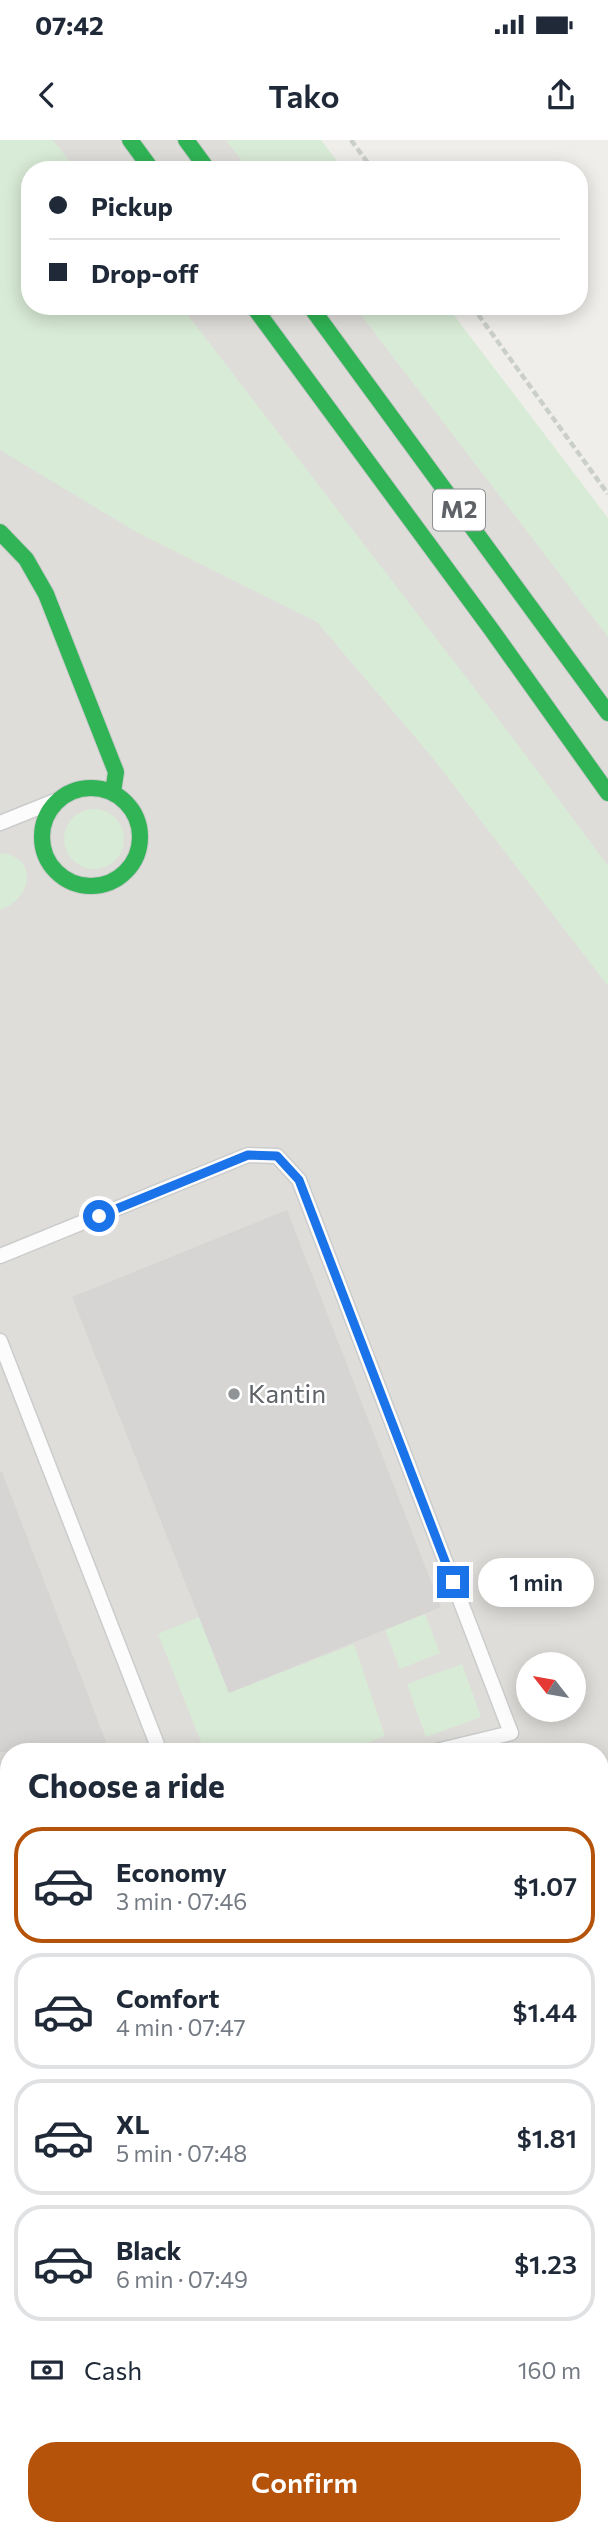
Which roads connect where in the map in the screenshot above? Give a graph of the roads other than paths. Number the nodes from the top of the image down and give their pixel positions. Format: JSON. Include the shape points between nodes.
{"nodes":[{"id":1,"x":130,"y":140,"type":"edge"},
{"id":2,"x":186,"y":140,"type":"edge"},
{"id":3,"x":145,"y":161,"type":"edge"},
{"id":4,"x":201,"y":161,"type":"edge"},
{"id":5,"x":260,"y":315,"type":"edge"},
{"id":6,"x":317,"y":315,"type":"edge"},
{"id":7,"x":0,"y":532,"type":"edge"},
{"id":8,"x":608,"y":713,"type":"edge"},
{"id":9,"x":113,"y":792,"type":"junction"},
{"id":10,"x":608,"y":793,"type":"edge"},
{"id":11,"x":60,"y":799,"type":"junction"},
{"id":12,"x":0,"y":823,"type":"edge"},
{"id":13,"x":0,"y":1256,"type":"edge"},
{"id":14,"x":0,"y":1341,"type":"edge"},
{"id":15,"x":156,"y":1743,"type":"edge"},
{"id":16,"x":469,"y":1743,"type":"edge"}],
"edges":[{"from":1,"to":3,"type":"main road"},
{"from":2,"to":4,"type":"main road"},
{"from":5,"to":10,"type":"main road","number":"M2"},
{"from":6,"to":8,"type":"main road","number":"M2"},
{"from":7,"to":9,"type":"main road","via":[[14,542],[50,605],[116,772]]},
{"from":9,"to":11,"type":"main road","via":[[86,788]]},
{"from":9,"to":11,"type":"main road","via":[[133,811],[141,840],[129,870],[101,886],[69,882],[46,859],[43,826]]},
{"from":11,"to":12,"type":"lane"},
{"from":13,"to":16,"type":"lane","via":[[248,1155],[277,1156],[299,1180],[511,1733]]},
{"from":14,"to":15,"type":"lane"}]}
